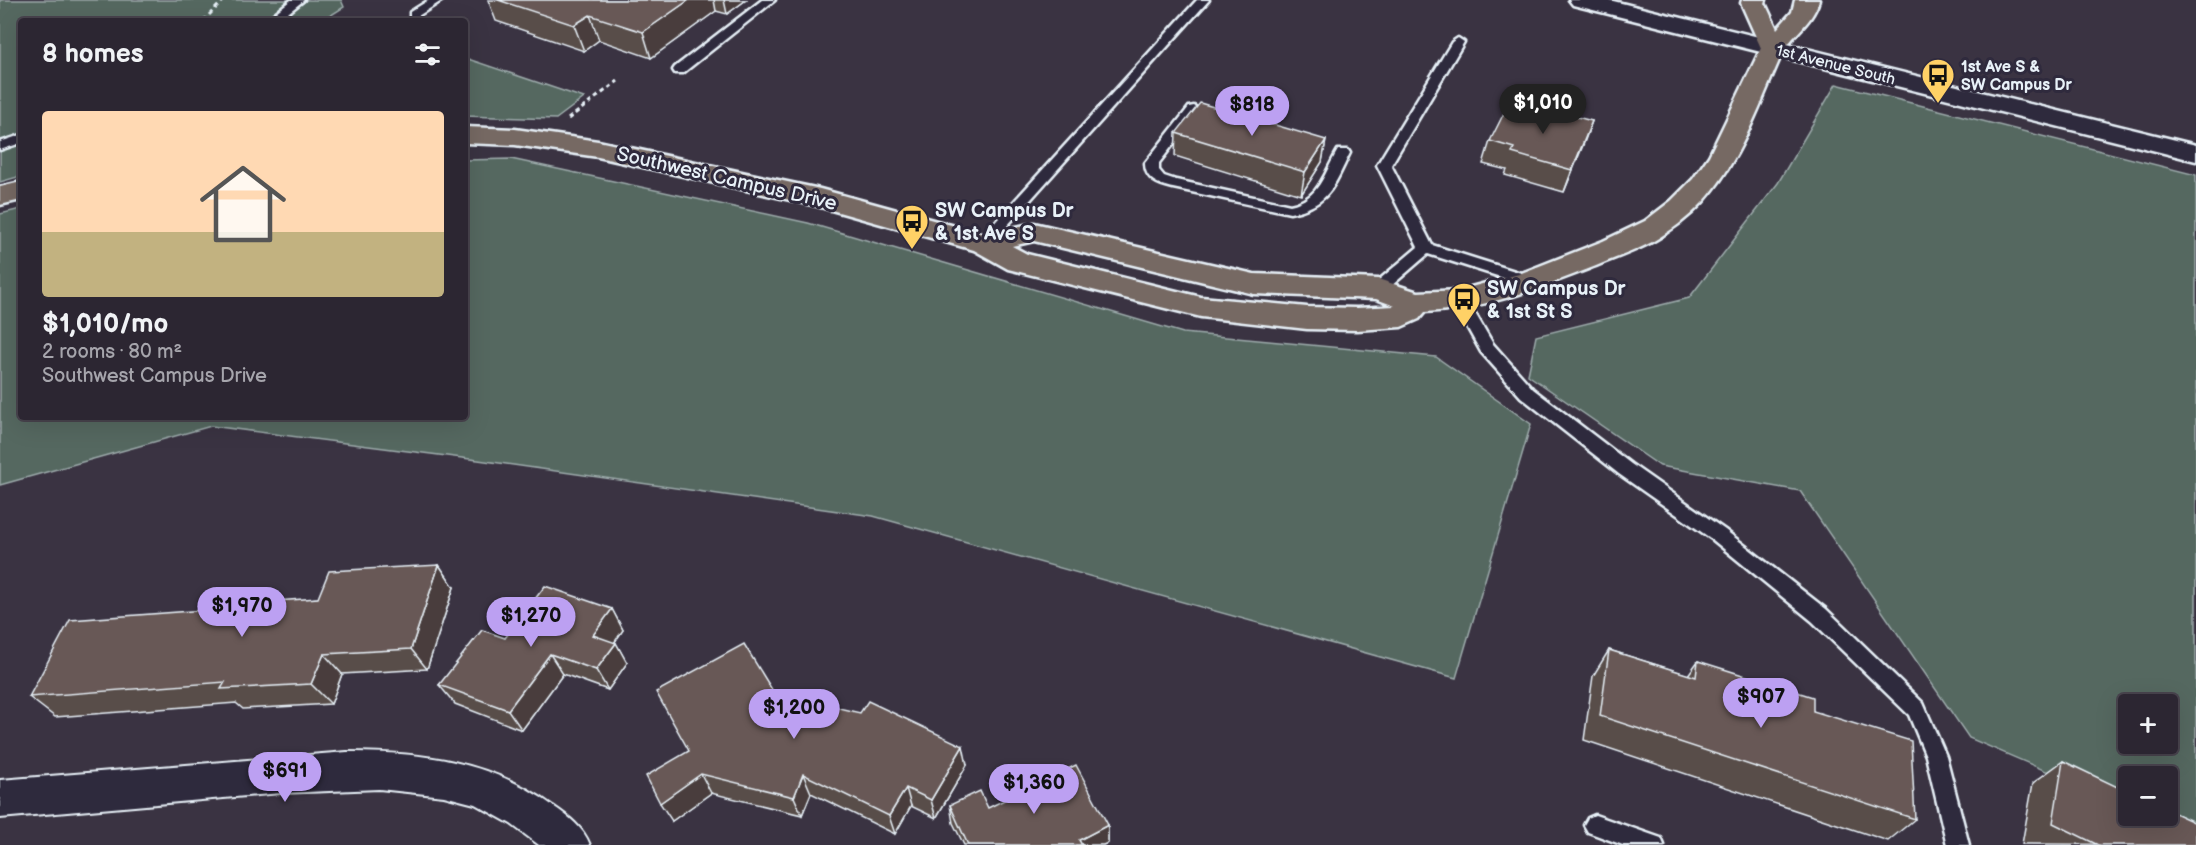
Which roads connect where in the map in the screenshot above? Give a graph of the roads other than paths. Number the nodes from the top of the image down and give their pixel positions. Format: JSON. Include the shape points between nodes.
{"nodes":[{"id":1,"x":298,"y":0,"type":"edge"},
{"id":2,"x":437,"y":0,"type":"edge"},
{"id":3,"x":769,"y":0,"type":"edge"},
{"id":4,"x":1203,"y":0,"type":"edge"},
{"id":5,"x":1581,"y":0,"type":"edge"},
{"id":6,"x":1754,"y":0,"type":"edge"},
{"id":7,"x":1807,"y":0,"type":"edge"},
{"id":8,"x":414,"y":14,"type":"dead end"},
{"id":9,"x":275,"y":18,"type":"edge"},
{"id":10,"x":1458,"y":42,"type":"dead end"},
{"id":11,"x":1773,"y":48,"type":"junction"},
{"id":12,"x":679,"y":70,"type":"dead end"},
{"id":13,"x":1194,"y":110,"type":"edge"},
{"id":14,"x":468,"y":135,"type":"edge"},
{"id":15,"x":18,"y":140,"type":"edge"},
{"id":16,"x":0,"y":146,"type":"edge"},
{"id":17,"x":1343,"y":153,"type":"dead end"},
{"id":18,"x":2196,"y":153,"type":"edge"},
{"id":19,"x":18,"y":191,"type":"edge"},
{"id":20,"x":0,"y":196,"type":"edge"},
{"id":21,"x":984,"y":243,"type":"junction"},
{"id":22,"x":1426,"y":248,"type":"junction"},
{"id":23,"x":1529,"y":281,"type":"junction"},
{"id":24,"x":1378,"y":289,"type":"junction"},
{"id":25,"x":1460,"y":300,"type":"junction"},
{"id":26,"x":1417,"y":302,"type":"junction"},
{"id":27,"x":0,"y":799,"type":"edge"},
{"id":28,"x":1595,"y":825,"type":"dead end"},
{"id":29,"x":570,"y":845,"type":"edge"},
{"id":30,"x":1653,"y":845,"type":"edge"},
{"id":31,"x":1958,"y":845,"type":"edge"}],
"edges":[{"from":1,"to":9,"type":"lane"},
{"from":2,"to":8,"type":"lane"},
{"from":3,"to":12,"type":"lane"},
{"from":4,"to":21,"type":"lane"},
{"from":5,"to":11,"type":"main road","name":"1st Avenue South"},
{"from":6,"to":11,"type":"main road"},
{"from":7,"to":11,"type":"main road","name":"Southwest Campus Drive","via":[[1803,14]]},
{"from":10,"to":22,"type":"lane","via":[[1384,165]]},
{"from":11,"to":18,"type":"main road","name":"1st Avenue South"},
{"from":11,"to":23,"type":"main road","name":"Southwest Campus Drive","via":[[1722,156],[1703,185],[1681,207],[1655,228]]},
{"from":13,"to":17,"type":"lane","via":[[1152,163],[1152,171],[1159,179],[1290,209],[1306,208],[1318,200]]},
{"from":14,"to":21,"type":"main road","name":"Southwest Campus Drive","via":[[598,149],[709,172]]},
{"from":15,"to":16,"type":"lane"},
{"from":19,"to":20,"type":"main road"},
{"from":21,"to":24,"type":"main road","name":"Southwest Campus Drive","via":[[1034,232],[1254,284]]},
{"from":21,"to":26,"type":"main road","name":"Southwest Campus Drive","via":[[1018,262],[1201,308],[1357,319],[1401,316]]},
{"from":22,"to":23,"type":"lane"},
{"from":22,"to":24,"type":"lane"},
{"from":23,"to":25,"type":"main road","name":"Southwest Campus Drive"},
{"from":24,"to":26,"type":"main road","name":"Southwest Campus Drive"},
{"from":25,"to":26,"type":"main road","name":"Southwest Campus Drive"},
{"from":25,"to":31,"type":"lane","via":[[1487,348],[1527,393],[1719,535],[1810,608],[1916,709],[1936,756]]},
{"from":27,"to":29,"type":"street","via":[[299,773],[395,772],[452,780],[492,792],[547,824]]},
{"from":28,"to":30,"type":"lane"}]}
